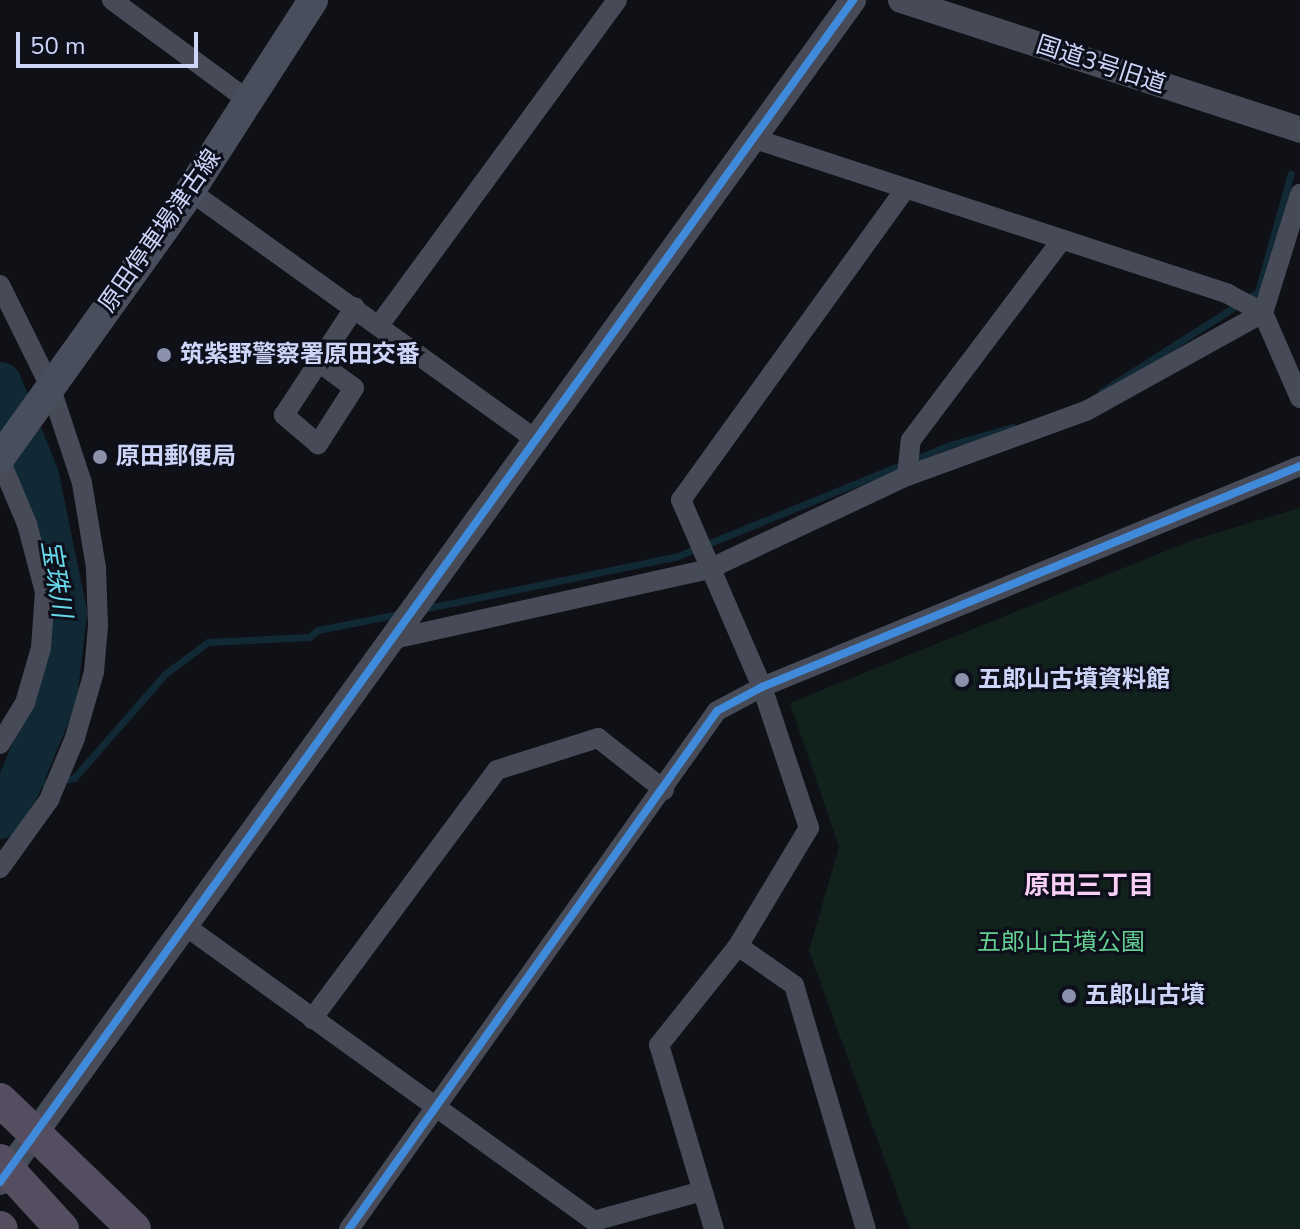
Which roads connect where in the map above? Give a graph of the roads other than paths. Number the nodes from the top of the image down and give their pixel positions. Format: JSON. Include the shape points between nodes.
{"nodes":[{"id":1,"x":112,"y":0,"type":"edge"},
{"id":2,"x":313,"y":0,"type":"edge"},
{"id":3,"x":617,"y":0,"type":"edge"},
{"id":4,"x":853,"y":0,"type":"edge"},
{"id":5,"x":901,"y":0,"type":"edge"},
{"id":6,"x":249,"y":101,"type":"junction"},
{"id":7,"x":1300,"y":130,"type":"edge"},
{"id":8,"x":755,"y":139,"type":"junction"},
{"id":9,"x":190,"y":191,"type":"junction"},
{"id":10,"x":904,"y":191,"type":"junction"},
{"id":11,"x":1300,"y":194,"type":"edge"},
{"id":12,"x":1060,"y":242,"type":"junction"},
{"id":13,"x":0,"y":285,"type":"edge"},
{"id":14,"x":355,"y":307,"type":"junction"},
{"id":15,"x":1263,"y":313,"type":"junction"},
{"id":16,"x":380,"y":324,"type":"junction"},
{"id":17,"x":320,"y":363,"type":"dead end"},
{"id":18,"x":50,"y":386,"type":"junction"},
{"id":19,"x":1300,"y":398,"type":"edge"},
{"id":20,"x":535,"y":439,"type":"junction"},
{"id":21,"x":0,"y":459,"type":"edge"},
{"id":22,"x":1300,"y":466,"type":"edge"},
{"id":23,"x":907,"y":476,"type":"junction"},
{"id":24,"x":709,"y":569,"type":"junction"},
{"id":25,"x":389,"y":640,"type":"junction"},
{"id":26,"x":762,"y":687,"type":"junction"},
{"id":27,"x":0,"y":744,"type":"edge"},
{"id":28,"x":664,"y":790,"type":"junction"},
{"id":29,"x":0,"y":868,"type":"edge"},
{"id":30,"x":184,"y":925,"type":"junction"},
{"id":31,"x":738,"y":946,"type":"junction"},
{"id":32,"x":312,"y":1019,"type":"junction"},
{"id":33,"x":0,"y":1100,"type":"edge"},
{"id":34,"x":435,"y":1106,"type":"junction"},
{"id":35,"x":0,"y":1133,"type":"edge"},
{"id":36,"x":36,"y":1135,"type":"junction"},
{"id":37,"x":0,"y":1161,"type":"edge"},
{"id":38,"x":0,"y":1182,"type":"edge"},
{"id":39,"x":702,"y":1191,"type":"junction"},
{"id":40,"x":62,"y":1229,"type":"edge"},
{"id":41,"x":107,"y":1229,"type":"edge"},
{"id":42,"x":134,"y":1229,"type":"edge"},
{"id":43,"x":349,"y":1229,"type":"edge"},
{"id":44,"x":714,"y":1229,"type":"edge"},
{"id":45,"x":866,"y":1229,"type":"edge"}],
"edges":[{"from":1,"to":6,"type":"street"},
{"from":2,"to":6,"type":"main road","name":"原田停車場津古線"},
{"from":3,"to":16,"type":"street"},
{"from":4,"to":8,"type":"street"},
{"from":5,"to":7,"type":"street","name":"国道3号旧道"},
{"from":6,"to":9,"type":"main road","name":"原田停車場津古線"},
{"from":8,"to":10,"type":"street"},
{"from":8,"to":20,"type":"street"},
{"from":9,"to":14,"type":"street"},
{"from":9,"to":18,"type":"main road","name":"原田停車場津古線"},
{"from":10,"to":12,"type":"street"},
{"from":10,"to":24,"type":"street","via":[[681,500]]},
{"from":11,"to":15,"type":"street"},
{"from":12,"to":15,"type":"street","via":[[1228,294]]},
{"from":12,"to":23,"type":"street","via":[[911,440]]},
{"from":13,"to":18,"type":"street"},
{"from":14,"to":16,"type":"street"},
{"from":14,"to":17,"type":"street"},
{"from":15,"to":19,"type":"street"},
{"from":15,"to":23,"type":"street","via":[[1086,411]]},
{"from":16,"to":20,"type":"street"},
{"from":18,"to":21,"type":"main road","name":"原田停車場津古線"},
{"from":18,"to":29,"type":"street","via":[[82,483],[96,568],[94,672],[49,800]]},
{"from":20,"to":25,"type":"street"},
{"from":21,"to":27,"type":"street","via":[[27,524],[45,592],[41,648],[25,703]]},
{"from":22,"to":26,"type":"street"},
{"from":23,"to":24,"type":"street"},
{"from":24,"to":25,"type":"street"},
{"from":24,"to":26,"type":"street"},
{"from":25,"to":30,"type":"street"},
{"from":26,"to":28,"type":"street","via":[[717,711]]},
{"from":26,"to":31,"type":"street","via":[[809,828]]},
{"from":28,"to":32,"type":"street","via":[[598,738],[497,770]]},
{"from":28,"to":34,"type":"street"},
{"from":30,"to":32,"type":"street"},
{"from":30,"to":36,"type":"street"},
{"from":31,"to":39,"type":"street","via":[[659,1045]]},
{"from":31,"to":45,"type":"street","via":[[794,985]]},
{"from":32,"to":34,"type":"street"},
{"from":33,"to":36,"type":"highway"},
{"from":34,"to":39,"type":"street","via":[[594,1221]]},
{"from":34,"to":43,"type":"street"},
{"from":35,"to":41,"type":"highway"},
{"from":36,"to":38,"type":"street"},
{"from":36,"to":42,"type":"highway"},
{"from":37,"to":40,"type":"highway"},
{"from":39,"to":44,"type":"street"}]}
